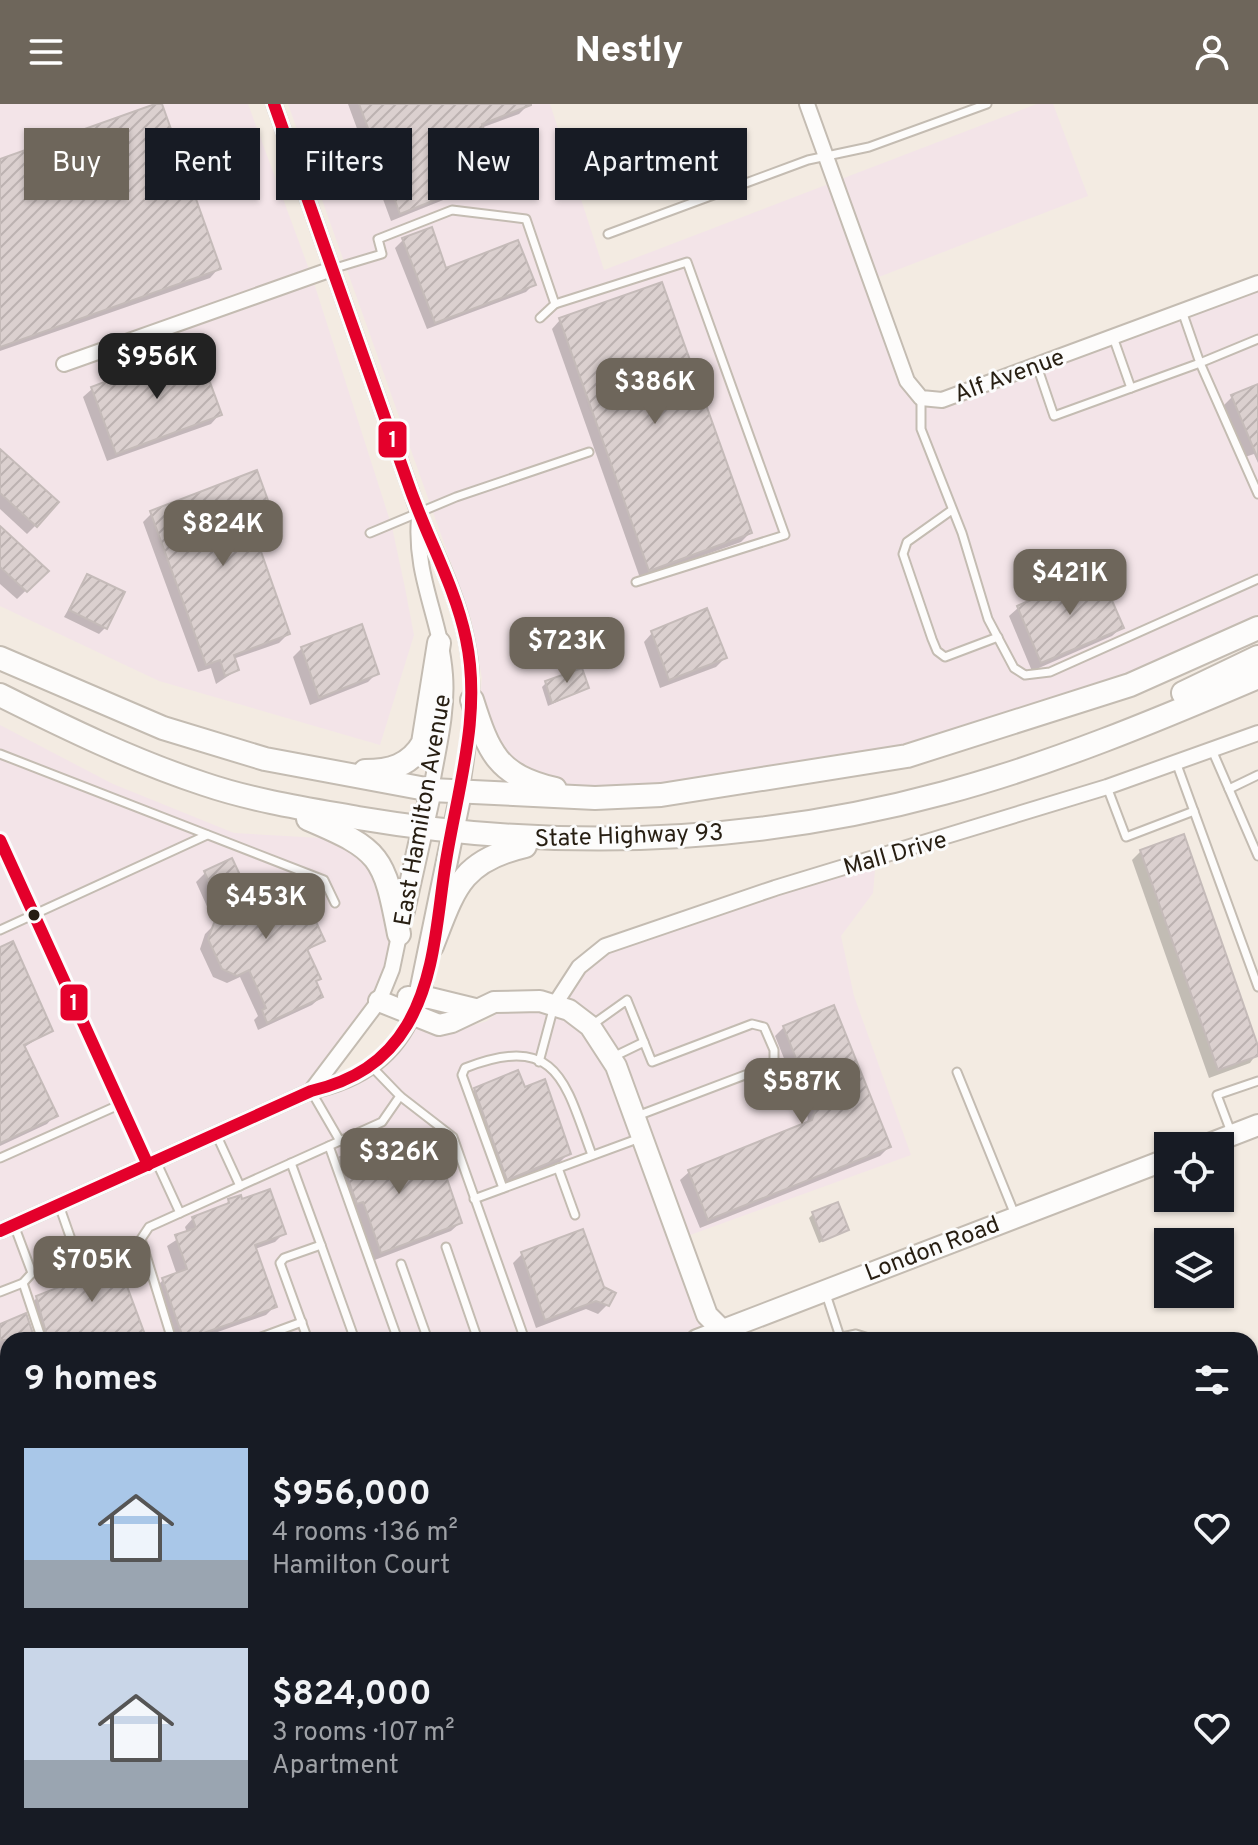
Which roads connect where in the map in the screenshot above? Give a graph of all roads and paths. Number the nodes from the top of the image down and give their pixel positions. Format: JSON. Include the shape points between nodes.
{"nodes":[{"id":1,"x":274,"y":104,"type":"edge"},
{"id":2,"x":807,"y":104,"type":"edge"},
{"id":3,"x":987,"y":104,"type":"edge"},
{"id":4,"x":826,"y":155,"type":"junction"},
{"id":5,"x":608,"y":234,"type":"dead end"},
{"id":6,"x":332,"y":269,"type":"junction"},
{"id":7,"x":1258,"y":283,"type":"edge"},
{"id":8,"x":555,"y":304,"type":"junction"},
{"id":9,"x":1182,"y":311,"type":"junction"},
{"id":10,"x":540,"y":318,"type":"dead end"},
{"id":11,"x":1113,"y":337,"type":"junction"},
{"id":12,"x":1258,"y":339,"type":"edge"},
{"id":13,"x":1200,"y":363,"type":"junction"},
{"id":14,"x":64,"y":364,"type":"dead end"},
{"id":15,"x":1037,"y":365,"type":"junction"},
{"id":16,"x":1131,"y":388,"type":"junction"},
{"id":17,"x":921,"y":398,"type":"junction"},
{"id":18,"x":589,"y":452,"type":"dead end"},
{"id":19,"x":1258,"y":494,"type":"edge"},
{"id":20,"x":952,"y":510,"type":"junction"},
{"id":21,"x":419,"y":514,"type":"junction"},
{"id":22,"x":370,"y":533,"type":"dead end"},
{"id":23,"x":1258,"y":579,"type":"edge"},
{"id":24,"x":636,"y":582,"type":"dead end"},
{"id":25,"x":1258,"y":628,"type":"edge"},
{"id":26,"x":998,"y":637,"type":"junction"},
{"id":27,"x":439,"y":643,"type":"junction"},
{"id":28,"x":1258,"y":657,"type":"edge"},
{"id":29,"x":0,"y":658,"type":"edge"},
{"id":30,"x":1258,"y":677,"type":"edge"},
{"id":31,"x":0,"y":695,"type":"edge"},
{"id":32,"x":472,"y":700,"type":"junction"},
{"id":33,"x":1258,"y":733,"type":"edge"},
{"id":34,"x":1084,"y":749,"type":"junction"},
{"id":35,"x":1212,"y":750,"type":"junction"},
{"id":36,"x":0,"y":754,"type":"edge"},
{"id":37,"x":1176,"y":762,"type":"junction"},
{"id":38,"x":323,"y":771,"type":"junction"},
{"id":39,"x":1258,"y":775,"type":"edge"},
{"id":40,"x":1107,"y":787,"type":"junction"},
{"id":41,"x":1229,"y":789,"type":"junction"},
{"id":42,"x":431,"y":790,"type":"junction"},
{"id":43,"x":461,"y":793,"type":"junction"},
{"id":44,"x":259,"y":798,"type":"junction"},
{"id":45,"x":595,"y":798,"type":"junction"},
{"id":46,"x":1194,"y":811,"type":"junction"},
{"id":47,"x":421,"y":829,"type":"junction"},
{"id":48,"x":451,"y":833,"type":"junction"},
{"id":49,"x":207,"y":835,"type":"junction"},
{"id":50,"x":0,"y":840,"type":"edge"},
{"id":51,"x":552,"y":840,"type":"junction"},
{"id":52,"x":1258,"y":856,"type":"edge"},
{"id":53,"x":335,"y":903,"type":"dead end"},
{"id":54,"x":404,"y":911,"type":"joint"},
{"id":55,"x":34,"y":915,"type":"junction"},
{"id":56,"x":0,"y":930,"type":"edge"},
{"id":57,"x":399,"y":934,"type":"junction"},
{"id":58,"x":432,"y":946,"type":"junction"},
{"id":59,"x":1258,"y":987,"type":"edge"},
{"id":60,"x":379,"y":1001,"type":"junction"},
{"id":61,"x":555,"y":1004,"type":"junction"},
{"id":62,"x":416,"y":1006,"type":"junction"},
{"id":63,"x":590,"y":1026,"type":"junction"},
{"id":64,"x":644,"y":1042,"type":"junction"},
{"id":65,"x":612,"y":1058,"type":"junction"},
{"id":66,"x":539,"y":1062,"type":"junction"},
{"id":67,"x":372,"y":1067,"type":"junction"},
{"id":68,"x":957,"y":1072,"type":"dead end"},
{"id":69,"x":1258,"y":1081,"type":"edge"},
{"id":70,"x":311,"y":1091,"type":"junction"},
{"id":71,"x":400,"y":1096,"type":"junction"},
{"id":72,"x":121,"y":1104,"type":"junction"},
{"id":73,"x":634,"y":1117,"type":"junction"},
{"id":74,"x":1258,"y":1125,"type":"edge"},
{"id":75,"x":1231,"y":1132,"type":"edge"},
{"id":76,"x":216,"y":1134,"type":"junction"},
{"id":77,"x":1234,"y":1134,"type":"edge"},
{"id":78,"x":642,"y":1137,"type":"junction"},
{"id":79,"x":340,"y":1141,"type":"junction"},
{"id":80,"x":329,"y":1146,"type":"junction"},
{"id":81,"x":592,"y":1155,"type":"junction"},
{"id":82,"x":0,"y":1158,"type":"edge"},
{"id":83,"x":152,"y":1163,"type":"junction"},
{"id":84,"x":291,"y":1163,"type":"junction"},
{"id":85,"x":1154,"y":1164,"type":"edge"},
{"id":86,"x":558,"y":1168,"type":"junction"},
{"id":87,"x":240,"y":1186,"type":"junction"},
{"id":88,"x":503,"y":1188,"type":"junction"},
{"id":89,"x":474,"y":1199,"type":"junction"},
{"id":90,"x":59,"y":1205,"type":"junction"},
{"id":91,"x":180,"y":1213,"type":"junction"},
{"id":92,"x":575,"y":1215,"type":"dead end"},
{"id":93,"x":1015,"y":1217,"type":"junction"},
{"id":94,"x":7,"y":1228,"type":"edge"},
{"id":95,"x":321,"y":1245,"type":"junction"},
{"id":96,"x":446,"y":1247,"type":"dead end"},
{"id":97,"x":401,"y":1264,"type":"dead end"},
{"id":98,"x":32,"y":1273,"type":"junction"},
{"id":99,"x":23,"y":1283,"type":"junction"},
{"id":100,"x":824,"y":1289,"type":"junction"},
{"id":101,"x":0,"y":1292,"type":"edge"},
{"id":102,"x":302,"y":1322,"type":"junction"},
{"id":103,"x":39,"y":1332,"type":"edge"},
{"id":104,"x":169,"y":1332,"type":"edge"},
{"id":105,"x":275,"y":1332,"type":"edge"},
{"id":106,"x":305,"y":1332,"type":"edge"},
{"id":107,"x":352,"y":1332,"type":"edge"},
{"id":108,"x":395,"y":1332,"type":"edge"},
{"id":109,"x":425,"y":1332,"type":"edge"},
{"id":110,"x":475,"y":1332,"type":"edge"},
{"id":111,"x":522,"y":1332,"type":"edge"},
{"id":112,"x":722,"y":1332,"type":"edge"},
{"id":113,"x":731,"y":1332,"type":"edge"},
{"id":114,"x":840,"y":1332,"type":"edge"}],
"edges":[{"from":1,"to":6,"type":"street","name":"East Hamilton Avenue"},
{"from":2,"to":4,"type":"street","name":"Alf Avenue"},
{"from":3,"to":4,"type":"lane","via":[[869,147]]},
{"from":4,"to":5,"type":"lane"},
{"from":4,"to":17,"type":"street","name":"Alf Avenue","via":[[907,381]]},
{"from":6,"to":8,"type":"lane","via":[[382,254],[378,239],[452,210],[526,219]]},
{"from":6,"to":14,"type":"street"},
{"from":6,"to":21,"type":"street","name":"East Hamilton Avenue"},
{"from":7,"to":9,"type":"street","name":"Alf Avenue"},
{"from":8,"to":10,"type":"lane"},
{"from":8,"to":24,"type":"lane","via":[[687,262],[785,535]]},
{"from":9,"to":11,"type":"street","name":"Alf Avenue"},
{"from":9,"to":13,"type":"lane"},
{"from":11,"to":15,"type":"street","name":"Alf Avenue"},
{"from":11,"to":16,"type":"lane"},
{"from":12,"to":13,"type":"lane"},
{"from":13,"to":16,"type":"lane"},
{"from":13,"to":19,"type":"lane"},
{"from":15,"to":16,"type":"lane","via":[[1054,416]]},
{"from":15,"to":17,"type":"street","name":"Alf Avenue","via":[[942,400]]},
{"from":17,"to":20,"type":"lane","via":[[921,429]]},
{"from":18,"to":21,"type":"lane"},
{"from":20,"to":26,"type":"lane"},
{"from":20,"to":26,"type":"lane","via":[[907,542],[903,554],[932,639],[945,657]]},
{"from":21,"to":22,"type":"lane"},
{"from":21,"to":27,"type":"street","name":"East Hamilton Avenue","via":[[416,551]]},
{"from":21,"to":32,"type":"street","name":"East Hamilton Avenue","via":[[461,622]]},
{"from":23,"to":26,"type":"lane","via":[[1050,672],[1025,675],[1014,668]]},
{"from":25,"to":45,"type":"main road","name":"State Highway 93","via":[[1130,685],[907,756],[661,795]]},
{"from":27,"to":38,"type":"main road","via":[[418,753],[385,771]]},
{"from":27,"to":42,"type":"street","name":"East Hamilton Avenue","via":[[446,700]]},
{"from":28,"to":34,"type":"main road"},
{"from":29,"to":38,"type":"main road","name":"State Highway 93","via":[[163,728]]},
{"from":30,"to":34,"type":"main road","name":"State Highway 93"},
{"from":31,"to":44,"type":"main road","name":"State Highway 93","via":[[144,761]]},
{"from":32,"to":43,"type":"street","name":"East Hamilton Avenue"},
{"from":32,"to":45,"type":"main road","via":[[487,743],[508,772],[528,783]]},
{"from":33,"to":35,"type":"street","name":"Mall Drive"},
{"from":34,"to":51,"type":"main road","name":"State Highway 93","via":[[943,793],[777,829]]},
{"from":35,"to":37,"type":"street","name":"Mall Drive"},
{"from":35,"to":41,"type":"lane"},
{"from":36,"to":49,"type":"lane"},
{"from":37,"to":40,"type":"street","name":"Mall Drive"},
{"from":37,"to":46,"type":"lane"},
{"from":38,"to":42,"type":"main road","name":"State Highway 93"},
{"from":39,"to":41,"type":"lane"},
{"from":40,"to":46,"type":"lane","via":[[1126,837]]},
{"from":40,"to":61,"type":"street","name":"Mall Drive","via":[[605,946],[579,967]]},
{"from":41,"to":52,"type":"lane"},
{"from":42,"to":43,"type":"main road","name":"State Highway 93"},
{"from":42,"to":47,"type":"street","name":"East Hamilton Avenue"},
{"from":43,"to":45,"type":"main road","name":"State Highway 93"},
{"from":43,"to":48,"type":"street","name":"East Hamilton Avenue"},
{"from":44,"to":47,"type":"main road","name":"State Highway 93"},
{"from":44,"to":57,"type":"main road","via":[[370,849],[388,881]]},
{"from":46,"to":59,"type":"lane"},
{"from":47,"to":48,"type":"main road","name":"State Highway 93"},
{"from":47,"to":54,"type":"street","name":"East Hamilton Avenue"},
{"from":48,"to":51,"type":"main road","name":"State Highway 93"},
{"from":48,"to":58,"type":"street","name":"East Hamilton Avenue"},
{"from":49,"to":53,"type":"lane","via":[[324,880]]},
{"from":49,"to":55,"type":"lane"},
{"from":50,"to":55,"type":"lane"},
{"from":51,"to":58,"type":"main road","via":[[496,853],[467,873]]},
{"from":54,"to":57,"type":"street","name":"East Hamilton Avenue"},
{"from":55,"to":56,"type":"lane"},
{"from":55,"to":72,"type":"lane"},
{"from":57,"to":60,"type":"street","name":"East Hamilton Avenue"},
{"from":58,"to":62,"type":"street","name":"East Hamilton Avenue"},
{"from":60,"to":62,"type":"street"},
{"from":60,"to":70,"type":"street"},
{"from":61,"to":62,"type":"street","via":[[507,1000],[475,1009]]},
{"from":61,"to":63,"type":"street"},
{"from":61,"to":66,"type":"lane"},
{"from":62,"to":67,"type":"street"},
{"from":63,"to":64,"type":"lane","via":[[627,1000]]},
{"from":63,"to":65,"type":"street"},
{"from":64,"to":65,"type":"lane"},
{"from":64,"to":73,"type":"lane","via":[[652,1062],[752,1024],[764,1027],[774,1064]]},
{"from":65,"to":73,"type":"street"},
{"from":66,"to":81,"type":"lane","via":[[565,1080]]},
{"from":66,"to":88,"type":"lane","via":[[499,1055],[465,1068],[462,1075]]},
{"from":67,"to":70,"type":"street","via":[[352,1081]]},
{"from":67,"to":71,"type":"lane"},
{"from":68,"to":93,"type":"lane"},
{"from":69,"to":75,"type":"lane","via":[[1217,1095]]},
{"from":70,"to":76,"type":"street"},
{"from":70,"to":79,"type":"lane"},
{"from":71,"to":79,"type":"lane","via":[[382,1122]]},
{"from":71,"to":89,"type":"lane","via":[[453,1137]]},
{"from":72,"to":82,"type":"lane"},
{"from":72,"to":83,"type":"lane"},
{"from":73,"to":78,"type":"street"},
{"from":74,"to":77,"type":"street"},
{"from":76,"to":83,"type":"street"},
{"from":76,"to":87,"type":"lane"},
{"from":78,"to":81,"type":"lane"},
{"from":78,"to":112,"type":"street","via":[[707,1315]]},
{"from":79,"to":80,"type":"lane"},
{"from":80,"to":84,"type":"lane"},
{"from":80,"to":108,"type":"lane"},
{"from":81,"to":86,"type":"lane"},
{"from":83,"to":90,"type":"street"},
{"from":83,"to":91,"type":"lane"},
{"from":84,"to":87,"type":"lane"},
{"from":84,"to":95,"type":"lane"},
{"from":85,"to":93,"type":"street","name":"London Road"},
{"from":86,"to":88,"type":"lane"},
{"from":86,"to":92,"type":"lane"},
{"from":87,"to":91,"type":"lane"},
{"from":88,"to":89,"type":"lane"},
{"from":89,"to":111,"type":"lane"},
{"from":90,"to":94,"type":"street"},
{"from":90,"to":98,"type":"lane","via":[[73,1245],[66,1259]]},
{"from":91,"to":104,"type":"lane","via":[[149,1227],[141,1239]]},
{"from":93,"to":100,"type":"street","name":"London Road"},
{"from":94,"to":98,"type":"lane"},
{"from":95,"to":102,"type":"lane","via":[[280,1263]]},
{"from":95,"to":107,"type":"lane"},
{"from":96,"to":110,"type":"lane"},
{"from":97,"to":109,"type":"lane"},
{"from":98,"to":99,"type":"lane"},
{"from":99,"to":101,"type":"lane"},
{"from":99,"to":103,"type":"lane"},
{"from":100,"to":113,"type":"street","name":"London Road"},
{"from":100,"to":114,"type":"lane"},
{"from":102,"to":105,"type":"lane"},
{"from":102,"to":106,"type":"lane"}]}
